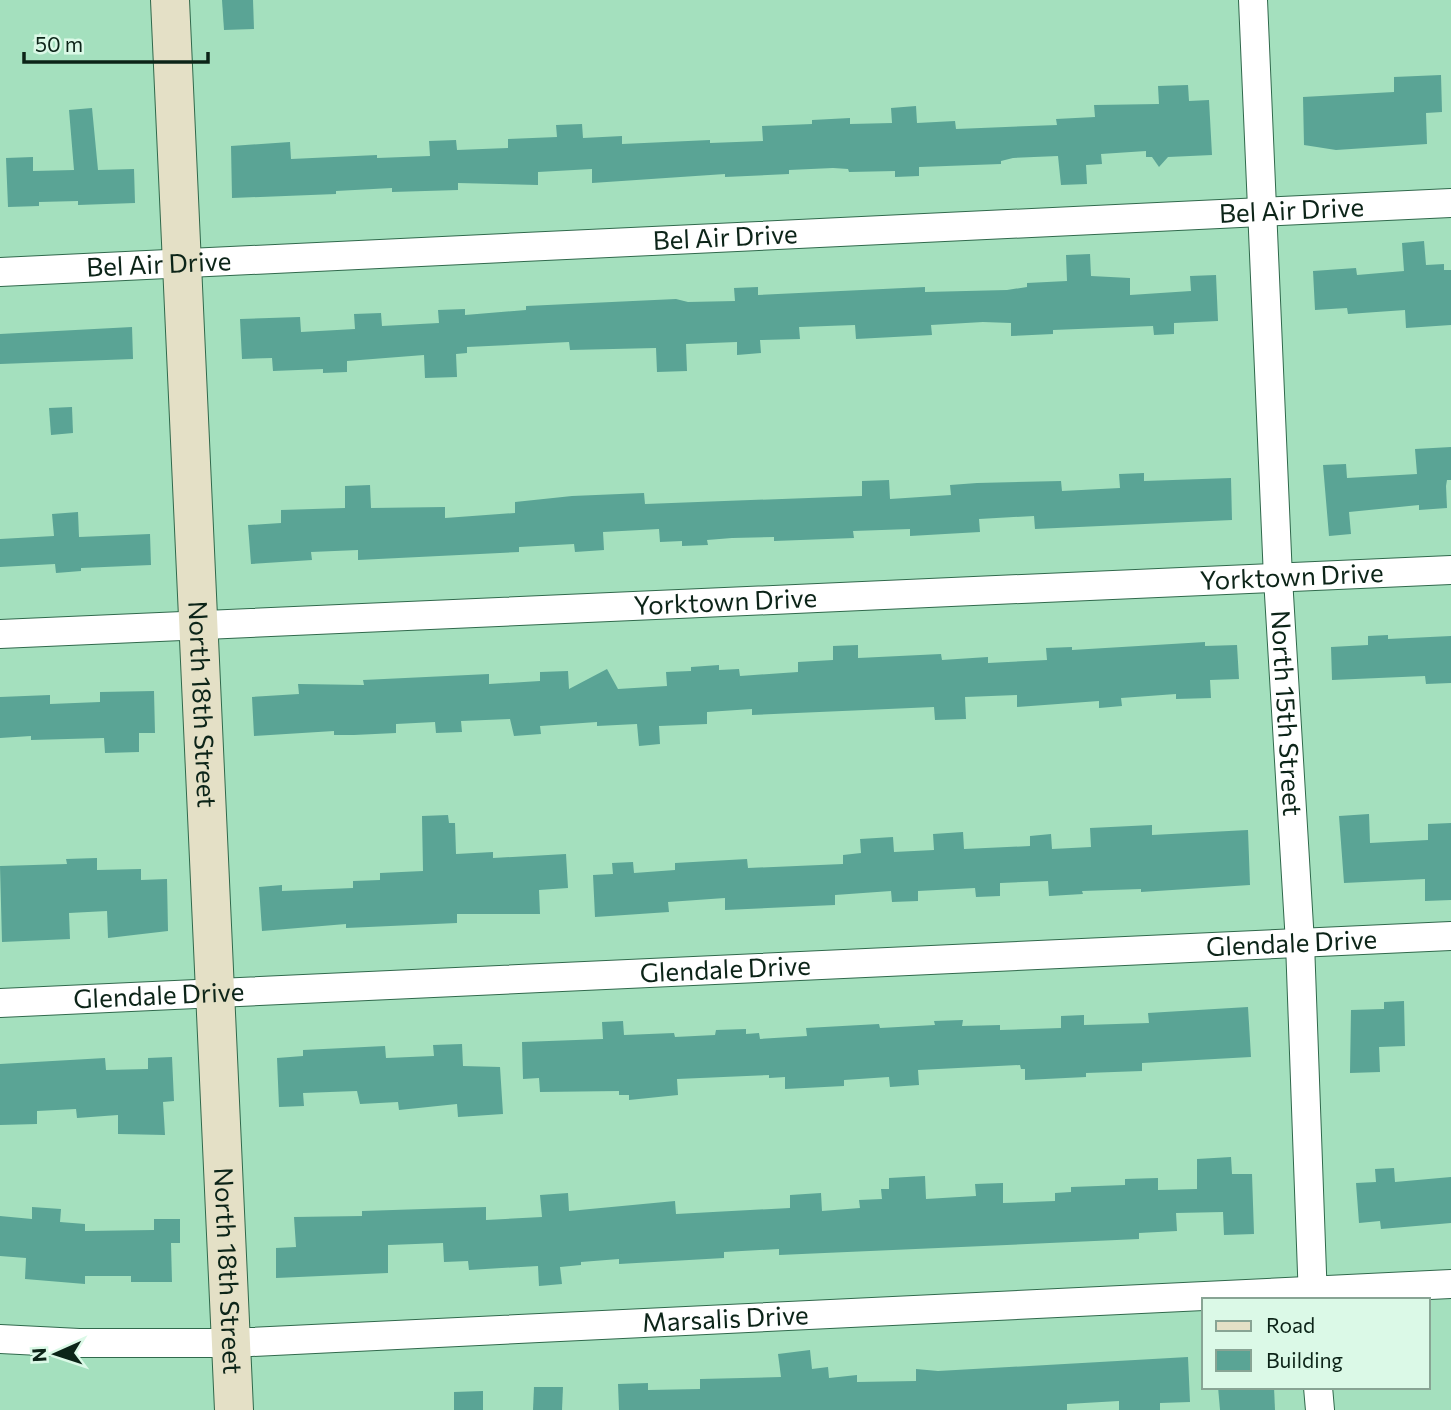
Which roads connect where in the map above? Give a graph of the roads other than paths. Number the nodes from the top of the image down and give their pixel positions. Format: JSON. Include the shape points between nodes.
{"nodes":[{"id":1,"x":170,"y":0,"type":"edge"},
{"id":2,"x":1253,"y":0,"type":"edge"},
{"id":3,"x":1451,"y":202,"type":"edge"},
{"id":4,"x":1263,"y":211,"type":"junction"},
{"id":5,"x":181,"y":264,"type":"junction"},
{"id":6,"x":0,"y":272,"type":"edge"},
{"id":7,"x":1451,"y":570,"type":"edge"},
{"id":8,"x":1278,"y":578,"type":"junction"},
{"id":9,"x":198,"y":628,"type":"junction"},
{"id":10,"x":0,"y":634,"type":"edge"},
{"id":11,"x":1451,"y":936,"type":"edge"},
{"id":12,"x":1300,"y":943,"type":"junction"},
{"id":13,"x":213,"y":994,"type":"junction"},
{"id":14,"x":0,"y":1003,"type":"edge"},
{"id":15,"x":1451,"y":1284,"type":"edge"},
{"id":16,"x":1313,"y":1295,"type":"edge"},
{"id":17,"x":1245,"y":1298,"type":"edge"},
{"id":18,"x":1202,"y":1300,"type":"edge"},
{"id":19,"x":0,"y":1339,"type":"edge"},
{"id":20,"x":232,"y":1343,"type":"junction"},
{"id":21,"x":1318,"y":1389,"type":"edge"},
{"id":22,"x":234,"y":1410,"type":"edge"},
{"id":23,"x":1320,"y":1410,"type":"edge"}],
"edges":[{"from":1,"to":5,"type":"street","name":"North 18th Street"},
{"from":2,"to":4,"type":"street","name":"North 15th Street"},
{"from":3,"to":4,"type":"street","name":"Bel Air Drive"},
{"from":4,"to":5,"type":"street","name":"Bel Air Drive"},
{"from":4,"to":8,"type":"street","name":"North 15th Street"},
{"from":5,"to":6,"type":"street","name":"Bel Air Drive"},
{"from":5,"to":9,"type":"street","name":"North 18th Street"},
{"from":7,"to":8,"type":"street","name":"Yorktown Drive"},
{"from":8,"to":9,"type":"street","name":"Yorktown Drive"},
{"from":8,"to":12,"type":"street","name":"North 15th Street"},
{"from":9,"to":10,"type":"street","name":"Yorktown Drive"},
{"from":9,"to":13,"type":"street","name":"North 18th Street"},
{"from":11,"to":12,"type":"street","name":"Glendale Drive"},
{"from":12,"to":13,"type":"street","name":"Glendale Drive"},
{"from":12,"to":16,"type":"street","name":"North 15th Street"},
{"from":13,"to":14,"type":"street","name":"Glendale Drive"},
{"from":13,"to":20,"type":"street","name":"North 18th Street"},
{"from":15,"to":16,"type":"street","name":"Marsalis Drive"},
{"from":16,"to":17,"type":"street","name":"Marsalis Drive"},
{"from":18,"to":20,"type":"street","name":"Marsalis Drive"},
{"from":19,"to":20,"type":"street","name":"Marsalis Drive"},
{"from":20,"to":22,"type":"street","name":"North 18th Street"},
{"from":21,"to":23,"type":"street"}]}
